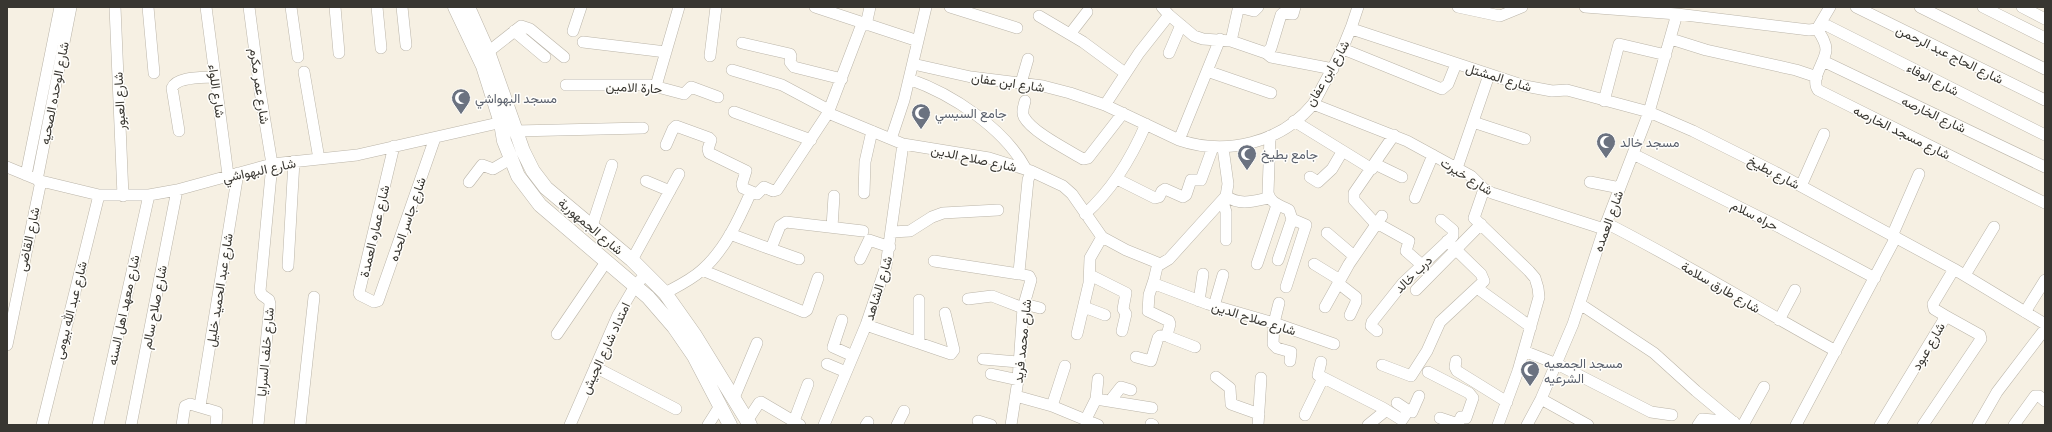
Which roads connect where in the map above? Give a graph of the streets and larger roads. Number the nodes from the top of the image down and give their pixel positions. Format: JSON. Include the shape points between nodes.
{"nodes":[{"id":1,"x":60,"y":7,"type":"edge"},
{"id":2,"x":71,"y":7,"type":"edge"},
{"id":3,"x":115,"y":7,"type":"edge"},
{"id":4,"x":148,"y":7,"type":"edge"},
{"id":5,"x":206,"y":7,"type":"edge"},
{"id":6,"x":249,"y":7,"type":"edge"},
{"id":7,"x":292,"y":7,"type":"edge"},
{"id":8,"x":335,"y":7,"type":"edge"},
{"id":9,"x":377,"y":7,"type":"edge"},
{"id":10,"x":402,"y":7,"type":"edge"},
{"id":11,"x":455,"y":7,"type":"edge"},
{"id":12,"x":468,"y":7,"type":"edge"},
{"id":13,"x":581,"y":7,"type":"edge"},
{"id":14,"x":679,"y":7,"type":"edge"},
{"id":15,"x":716,"y":7,"type":"edge"},
{"id":16,"x":815,"y":7,"type":"edge"},
{"id":17,"x":870,"y":7,"type":"edge"},
{"id":18,"x":926,"y":7,"type":"edge"},
{"id":19,"x":950,"y":7,"type":"edge"},
{"id":20,"x":1258,"y":7,"type":"edge"},
{"id":21,"x":1295,"y":7,"type":"edge"},
{"id":22,"x":1358,"y":7,"type":"edge"},
{"id":23,"x":1458,"y":7,"type":"edge"},
{"id":24,"x":1522,"y":7,"type":"edge"},
{"id":25,"x":1585,"y":7,"type":"edge"},
{"id":26,"x":1830,"y":7,"type":"edge"},
{"id":27,"x":1856,"y":7,"type":"edge"},
{"id":28,"x":1920,"y":7,"type":"edge"},
{"id":29,"x":1983,"y":7,"type":"edge"},
{"id":30,"x":2022,"y":7,"type":"edge"},
{"id":31,"x":1603,"y":8,"type":"edge"},
{"id":32,"x":1166,"y":11,"type":"edge"},
{"id":33,"x":1087,"y":12,"type":"dead end"},
{"id":34,"x":1677,"y":14,"type":"junction"},
{"id":35,"x":1039,"y":16,"type":"dead end"},
{"id":36,"x":2045,"y":19,"type":"edge"},
{"id":37,"x":864,"y":25,"type":"junction"},
{"id":38,"x":1181,"y":25,"type":"junction"},
{"id":39,"x":1819,"y":26,"type":"junction"},
{"id":40,"x":1017,"y":28,"type":"dead end"},
{"id":41,"x":1352,"y":29,"type":"junction"},
{"id":42,"x":514,"y":31,"type":"junction"},
{"id":43,"x":573,"y":31,"type":"dead end"},
{"id":44,"x":1070,"y":34,"type":"junction"},
{"id":45,"x":2045,"y":38,"type":"edge"},
{"id":46,"x":1671,"y":39,"type":"junction"},
{"id":47,"x":1225,"y":40,"type":"junction"},
{"id":48,"x":918,"y":41,"type":"junction"},
{"id":49,"x":584,"y":42,"type":"dead end"},
{"id":50,"x":742,"y":43,"type":"dead end"},
{"id":51,"x":406,"y":45,"type":"dead end"},
{"id":52,"x":381,"y":48,"type":"dead end"},
{"id":53,"x":1343,"y":49,"type":"junction"},
{"id":54,"x":488,"y":52,"type":"junction"},
{"id":55,"x":666,"y":52,"type":"junction"},
{"id":56,"x":339,"y":53,"type":"dead end"},
{"id":57,"x":1169,"y":53,"type":"dead end"},
{"id":58,"x":1266,"y":53,"type":"junction"},
{"id":59,"x":1666,"y":55,"type":"junction"},
{"id":60,"x":710,"y":56,"type":"dead end"},
{"id":61,"x":298,"y":57,"type":"dead end"},
{"id":62,"x":545,"y":57,"type":"dead end"},
{"id":63,"x":564,"y":57,"type":"dead end"},
{"id":64,"x":1028,"y":59,"type":"dead end"},
{"id":65,"x":1823,"y":61,"type":"junction"},
{"id":66,"x":912,"y":64,"type":"junction"},
{"id":67,"x":1456,"y":64,"type":"junction"},
{"id":68,"x":1333,"y":68,"type":"junction"},
{"id":69,"x":2045,"y":69,"type":"edge"},
{"id":70,"x":732,"y":70,"type":"dead end"},
{"id":71,"x":1207,"y":71,"type":"junction"},
{"id":72,"x":304,"y":72,"type":"dead end"},
{"id":73,"x":154,"y":73,"type":"dead end"},
{"id":74,"x":1125,"y":73,"type":"junction"},
{"id":75,"x":1489,"y":76,"type":"junction"},
{"id":76,"x":215,"y":77,"type":"junction"},
{"id":77,"x":1817,"y":77,"type":"junction"},
{"id":78,"x":842,"y":79,"type":"junction"},
{"id":79,"x":909,"y":79,"type":"junction"},
{"id":80,"x":1021,"y":83,"type":"junction"},
{"id":81,"x":566,"y":86,"type":"dead end"},
{"id":82,"x":656,"y":86,"type":"junction"},
{"id":83,"x":1271,"y":93,"type":"dead end"},
{"id":84,"x":718,"y":97,"type":"dead end"},
{"id":85,"x":1604,"y":100,"type":"junction"},
{"id":86,"x":2045,"y":100,"type":"edge"},
{"id":87,"x":1025,"y":101,"type":"dead end"},
{"id":88,"x":1313,"y":104,"type":"junction"},
{"id":89,"x":1105,"y":105,"type":"junction"},
{"id":90,"x":734,"y":112,"type":"dead end"},
{"id":91,"x":829,"y":112,"type":"junction"},
{"id":92,"x":1649,"y":112,"type":"junction"},
{"id":93,"x":1124,"y":113,"type":"junction"},
{"id":94,"x":1294,"y":121,"type":"junction"},
{"id":95,"x":1473,"y":122,"type":"junction"},
{"id":96,"x":510,"y":124,"type":"junction"},
{"id":97,"x":1146,"y":124,"type":"junction"},
{"id":98,"x":643,"y":128,"type":"dead end"},
{"id":99,"x":180,"y":131,"type":"dead end"},
{"id":100,"x":872,"y":131,"type":"junction"},
{"id":101,"x":1824,"y":134,"type":"dead end"},
{"id":102,"x":1394,"y":135,"type":"junction"},
{"id":103,"x":2045,"y":135,"type":"edge"},
{"id":104,"x":1270,"y":136,"type":"junction"},
{"id":105,"x":436,"y":138,"type":"junction"},
{"id":106,"x":891,"y":139,"type":"junction"},
{"id":107,"x":1525,"y":139,"type":"dead end"},
{"id":108,"x":811,"y":140,"type":"junction"},
{"id":109,"x":1179,"y":140,"type":"junction"},
{"id":110,"x":904,"y":144,"type":"junction"},
{"id":111,"x":666,"y":145,"type":"dead end"},
{"id":112,"x":394,"y":146,"type":"junction"},
{"id":113,"x":1218,"y":148,"type":"junction"},
{"id":114,"x":1342,"y":152,"type":"junction"},
{"id":115,"x":1633,"y":154,"type":"junction"},
{"id":116,"x":1433,"y":155,"type":"junction"},
{"id":117,"x":319,"y":159,"type":"junction"},
{"id":118,"x":510,"y":159,"type":"junction"},
{"id":119,"x":294,"y":161,"type":"junction"},
{"id":120,"x":272,"y":164,"type":"junction"},
{"id":121,"x":612,"y":165,"type":"dead end"},
{"id":122,"x":7,"y":167,"type":"edge"},
{"id":123,"x":1374,"y":167,"type":"junction"},
{"id":124,"x":2045,"y":167,"type":"edge"},
{"id":125,"x":1457,"y":168,"type":"junction"},
{"id":126,"x":1028,"y":170,"type":"junction"},
{"id":127,"x":233,"y":174,"type":"junction"},
{"id":128,"x":679,"y":174,"type":"dead end"},
{"id":129,"x":1919,"y":174,"type":"dead end"},
{"id":130,"x":26,"y":175,"type":"junction"},
{"id":131,"x":1310,"y":177,"type":"dead end"},
{"id":132,"x":1402,"y":177,"type":"dead end"},
{"id":133,"x":1117,"y":179,"type":"junction"},
{"id":134,"x":39,"y":180,"type":"junction"},
{"id":135,"x":646,"y":181,"type":"dead end"},
{"id":136,"x":469,"y":182,"type":"dead end"},
{"id":137,"x":1590,"y":182,"type":"dead end"},
{"id":138,"x":1801,"y":186,"type":"junction"},
{"id":139,"x":1620,"y":188,"type":"junction"},
{"id":140,"x":1484,"y":189,"type":"junction"},
{"id":141,"x":177,"y":190,"type":"junction"},
{"id":142,"x":670,"y":191,"type":"junction"},
{"id":143,"x":752,"y":192,"type":"junction"},
{"id":144,"x":864,"y":193,"type":"dead end"},
{"id":145,"x":99,"y":195,"type":"junction"},
{"id":146,"x":149,"y":195,"type":"junction"},
{"id":147,"x":123,"y":196,"type":"junction"},
{"id":148,"x":834,"y":196,"type":"dead end"},
{"id":149,"x":1415,"y":198,"type":"dead end"},
{"id":150,"x":1225,"y":199,"type":"junction"},
{"id":151,"x":1273,"y":201,"type":"junction"},
{"id":152,"x":2045,"y":203,"type":"edge"},
{"id":153,"x":998,"y":210,"type":"dead end"},
{"id":154,"x":1085,"y":214,"type":"junction"},
{"id":155,"x":1292,"y":219,"type":"junction"},
{"id":156,"x":1379,"y":220,"type":"junction"},
{"id":157,"x":1441,"y":220,"type":"dead end"},
{"id":158,"x":1481,"y":224,"type":"junction"},
{"id":159,"x":592,"y":226,"type":"junction"},
{"id":160,"x":1605,"y":226,"type":"junction"},
{"id":161,"x":832,"y":227,"type":"junction"},
{"id":162,"x":1994,"y":227,"type":"dead end"},
{"id":163,"x":863,"y":231,"type":"dead end"},
{"id":164,"x":892,"y":232,"type":"junction"},
{"id":165,"x":1327,"y":233,"type":"dead end"},
{"id":166,"x":730,"y":234,"type":"junction"},
{"id":167,"x":1894,"y":236,"type":"junction"},
{"id":168,"x":1102,"y":237,"type":"junction"},
{"id":169,"x":1226,"y":240,"type":"dead end"},
{"id":170,"x":1447,"y":241,"type":"junction"},
{"id":171,"x":890,"y":247,"type":"junction"},
{"id":172,"x":768,"y":248,"type":"junction"},
{"id":173,"x":1456,"y":250,"type":"junction"},
{"id":174,"x":1354,"y":256,"type":"junction"},
{"id":175,"x":798,"y":259,"type":"dead end"},
{"id":176,"x":860,"y":259,"type":"dead end"},
{"id":177,"x":632,"y":260,"type":"junction"},
{"id":178,"x":1278,"y":260,"type":"dead end"},
{"id":179,"x":934,"y":261,"type":"dead end"},
{"id":180,"x":606,"y":262,"type":"junction"},
{"id":181,"x":1257,"y":264,"type":"dead end"},
{"id":182,"x":1314,"y":264,"type":"dead end"},
{"id":183,"x":1159,"y":265,"type":"junction"},
{"id":184,"x":1422,"y":265,"type":"junction"},
{"id":185,"x":288,"y":266,"type":"dead end"},
{"id":186,"x":1954,"y":269,"type":"junction"},
{"id":187,"x":702,"y":270,"type":"junction"},
{"id":188,"x":646,"y":274,"type":"junction"},
{"id":189,"x":1019,"y":274,"type":"junction"},
{"id":190,"x":1090,"y":274,"type":"junction"},
{"id":191,"x":1203,"y":274,"type":"dead end"},
{"id":192,"x":1223,"y":275,"type":"dead end"},
{"id":193,"x":1965,"y":275,"type":"junction"},
{"id":194,"x":818,"y":278,"type":"dead end"},
{"id":195,"x":1875,"y":278,"type":"junction"},
{"id":196,"x":1154,"y":280,"type":"junction"},
{"id":197,"x":2045,"y":280,"type":"edge"},
{"id":198,"x":1339,"y":281,"type":"junction"},
{"id":199,"x":635,"y":286,"type":"junction"},
{"id":200,"x":1286,"y":287,"type":"dead end"},
{"id":201,"x":1477,"y":288,"type":"junction"},
{"id":202,"x":1416,"y":290,"type":"dead end"},
{"id":203,"x":1795,"y":290,"type":"dead end"},
{"id":204,"x":665,"y":293,"type":"junction"},
{"id":205,"x":314,"y":297,"type":"dead end"},
{"id":206,"x":968,"y":299,"type":"dead end"},
{"id":207,"x":919,"y":300,"type":"dead end"},
{"id":208,"x":378,"y":301,"type":"joint"},
{"id":209,"x":1199,"y":301,"type":"junction"},
{"id":210,"x":1279,"y":303,"type":"dead end"},
{"id":211,"x":1580,"y":304,"type":"junction"},
{"id":212,"x":1024,"y":306,"type":"junction"},
{"id":213,"x":1214,"y":306,"type":"junction"},
{"id":214,"x":1084,"y":307,"type":"junction"},
{"id":215,"x":1325,"y":307,"type":"dead end"},
{"id":216,"x":1040,"y":308,"type":"dead end"},
{"id":217,"x":2025,"y":312,"type":"junction"},
{"id":218,"x":945,"y":313,"type":"dead end"},
{"id":219,"x":1105,"y":315,"type":"dead end"},
{"id":220,"x":1350,"y":315,"type":"dead end"},
{"id":221,"x":1944,"y":315,"type":"junction"},
{"id":222,"x":842,"y":320,"type":"dead end"},
{"id":223,"x":1779,"y":320,"type":"junction"},
{"id":224,"x":1274,"y":324,"type":"junction"},
{"id":225,"x":2045,"y":324,"type":"edge"},
{"id":226,"x":866,"y":325,"type":"junction"},
{"id":227,"x":1531,"y":326,"type":"junction"},
{"id":228,"x":2045,"y":329,"type":"edge"},
{"id":229,"x":1122,"y":330,"type":"dead end"},
{"id":230,"x":1377,"y":331,"type":"dead end"},
{"id":231,"x":557,"y":334,"type":"dead end"},
{"id":232,"x":1077,"y":334,"type":"dead end"},
{"id":233,"x":1167,"y":335,"type":"junction"},
{"id":234,"x":757,"y":343,"type":"dead end"},
{"id":235,"x":919,"y":343,"type":"junction"},
{"id":236,"x":1334,"y":344,"type":"dead end"},
{"id":237,"x":7,"y":345,"type":"edge"},
{"id":238,"x":1195,"y":347,"type":"dead end"},
{"id":239,"x":1524,"y":351,"type":"junction"},
{"id":240,"x":1836,"y":351,"type":"junction"},
{"id":241,"x":853,"y":356,"type":"junction"},
{"id":242,"x":1136,"y":357,"type":"dead end"},
{"id":243,"x":983,"y":359,"type":"dead end"},
{"id":244,"x":1290,"y":361,"type":"dead end"},
{"id":245,"x":1456,"y":361,"type":"dead end"},
{"id":246,"x":1019,"y":362,"type":"junction"},
{"id":247,"x":1321,"y":362,"type":"dead end"},
{"id":248,"x":827,"y":364,"type":"dead end"},
{"id":249,"x":1557,"y":364,"type":"junction"},
{"id":250,"x":1382,"y":365,"type":"dead end"},
{"id":251,"x":1065,"y":366,"type":"dead end"},
{"id":252,"x":595,"y":368,"type":"junction"},
{"id":253,"x":846,"y":372,"type":"junction"},
{"id":254,"x":1428,"y":372,"type":"dead end"},
{"id":255,"x":991,"y":374,"type":"dead end"},
{"id":256,"x":1216,"y":377,"type":"dead end"},
{"id":257,"x":1261,"y":378,"type":"dead end"},
{"id":258,"x":1323,"y":378,"type":"junction"},
{"id":259,"x":1098,"y":379,"type":"dead end"},
{"id":260,"x":1018,"y":380,"type":"junction"},
{"id":261,"x":1475,"y":382,"type":"junction"},
{"id":262,"x":808,"y":384,"type":"dead end"},
{"id":263,"x":1764,"y":387,"type":"dead end"},
{"id":264,"x":1131,"y":390,"type":"dead end"},
{"id":265,"x":1469,"y":393,"type":"junction"},
{"id":266,"x":1016,"y":396,"type":"junction"},
{"id":267,"x":1419,"y":396,"type":"dead end"},
{"id":268,"x":734,"y":398,"type":"junction"},
{"id":269,"x":1096,"y":399,"type":"junction"},
{"id":270,"x":1541,"y":400,"type":"junction"},
{"id":271,"x":1110,"y":401,"type":"junction"},
{"id":272,"x":2045,"y":401,"type":"edge"},
{"id":273,"x":1507,"y":402,"type":"junction"},
{"id":274,"x":1396,"y":404,"type":"dead end"},
{"id":275,"x":200,"y":406,"type":"junction"},
{"id":276,"x":720,"y":406,"type":"junction"},
{"id":277,"x":1052,"y":406,"type":"junction"},
{"id":278,"x":1152,"y":408,"type":"dead end"},
{"id":279,"x":1384,"y":408,"type":"junction"},
{"id":280,"x":676,"y":410,"type":"dead end"},
{"id":281,"x":904,"y":411,"type":"dead end"},
{"id":282,"x":1409,"y":411,"type":"junction"},
{"id":283,"x":1305,"y":415,"type":"dead end"},
{"id":284,"x":1672,"y":415,"type":"dead end"},
{"id":285,"x":1440,"y":418,"type":"dead end"},
{"id":286,"x":1086,"y":419,"type":"junction"},
{"id":287,"x":978,"y":421,"type":"dead end"},
{"id":288,"x":1261,"y":422,"type":"edge"},
{"id":289,"x":748,"y":423,"type":"edge"},
{"id":290,"x":797,"y":423,"type":"edge"},
{"id":291,"x":1738,"y":424,"type":"edge"},
{"id":292,"x":42,"y":425,"type":"edge"},
{"id":293,"x":98,"y":425,"type":"edge"},
{"id":294,"x":131,"y":425,"type":"edge"},
{"id":295,"x":182,"y":425,"type":"edge"},
{"id":296,"x":216,"y":425,"type":"edge"},
{"id":297,"x":258,"y":425,"type":"edge"},
{"id":298,"x":300,"y":425,"type":"edge"},
{"id":299,"x":570,"y":425,"type":"edge"},
{"id":300,"x":708,"y":425,"type":"edge"},
{"id":301,"x":730,"y":425,"type":"edge"},
{"id":302,"x":824,"y":425,"type":"edge"},
{"id":303,"x":897,"y":425,"type":"edge"},
{"id":304,"x":991,"y":425,"type":"edge"},
{"id":305,"x":1011,"y":425,"type":"edge"},
{"id":306,"x":1098,"y":425,"type":"edge"},
{"id":307,"x":1368,"y":425,"type":"edge"},
{"id":308,"x":1498,"y":425,"type":"edge"},
{"id":309,"x":1527,"y":425,"type":"edge"},
{"id":310,"x":1588,"y":425,"type":"edge"},
{"id":311,"x":1698,"y":425,"type":"edge"},
{"id":312,"x":1796,"y":425,"type":"edge"},
{"id":313,"x":1880,"y":425,"type":"edge"},
{"id":314,"x":1923,"y":425,"type":"edge"},
{"id":315,"x":1978,"y":425,"type":"edge"},
{"id":316,"x":2014,"y":425,"type":"edge"}],
"edges":[{"from":1,"to":130,"type":"street","name":"شارع الوحده الصحيه"},
{"from":2,"to":134,"type":"street","name":"شارع الوحده الصحيه"},
{"from":3,"to":147,"type":"street","name":"شارع العبور"},
{"from":4,"to":73,"type":"street"},
{"from":5,"to":76,"type":"street","name":"شارع اللواء"},
{"from":6,"to":120,"type":"street","name":"شارع عمر مكرم"},
{"from":7,"to":61,"type":"street"},
{"from":8,"to":56,"type":"street"},
{"from":9,"to":52,"type":"street"},
{"from":10,"to":51,"type":"street"},
{"from":11,"to":96,"type":"street","name":"شارع الجمهورية"},
{"from":12,"to":54,"type":"street","name":"شارع الجمهورية"},
{"from":13,"to":43,"type":"street"},
{"from":14,"to":55,"type":"street"},
{"from":15,"to":60,"type":"street"},
{"from":16,"to":37,"type":"street"},
{"from":17,"to":37,"type":"street"},
{"from":18,"to":48,"type":"street"},
{"from":19,"to":40,"type":"street"},
{"from":20,"to":47,"type":"street","via":[[1254,11],[1242,8],[1238,10]]},
{"from":21,"to":58,"type":"street","via":[[1293,14],[1282,13],[1271,48]]},
{"from":22,"to":41,"type":"street","name":"شارع ابن عفان"},
{"from":23,"to":24,"type":"street","via":[[1500,16]]},
{"from":25,"to":31,"type":"street"},
{"from":26,"to":39,"type":"street"},
{"from":27,"to":86,"type":"street","name":"شارع الحاج عبد الرحمن"},
{"from":28,"to":69,"type":"street"},
{"from":29,"to":45,"type":"street"},
{"from":30,"to":36,"type":"street"},
{"from":31,"to":34,"type":"street"},
{"from":32,"to":38,"type":"street"},
{"from":32,"to":74,"type":"street"},
{"from":33,"to":44,"type":"street"},
{"from":34,"to":39,"type":"street","via":[[1809,30]]},
{"from":34,"to":46,"type":"street","name":"شارع العمده"},
{"from":35,"to":44,"type":"street"},
{"from":37,"to":48,"type":"street"},
{"from":37,"to":78,"type":"street"},
{"from":38,"to":47,"type":"street","via":[[1194,36]]},
{"from":38,"to":57,"type":"street"},
{"from":39,"to":65,"type":"street","via":[[1825,44]]},
{"from":39,"to":103,"type":"street","name":"شارع الوفاء"},
{"from":41,"to":53,"type":"street","name":"شارع ابن عفان"},
{"from":41,"to":67,"type":"street","name":"شارع المشتل"},
{"from":42,"to":54,"type":"street"},
{"from":42,"to":62,"type":"street"},
{"from":42,"to":63,"type":"street","via":[[521,26],[528,27]]},
{"from":44,"to":74,"type":"street"},
{"from":46,"to":59,"type":"street","name":"شارع العمده"},
{"from":46,"to":77,"type":"street"},
{"from":47,"to":58,"type":"street"},
{"from":47,"to":71,"type":"street"},
{"from":48,"to":66,"type":"street"},
{"from":49,"to":55,"type":"street"},
{"from":50,"to":78,"type":"street","via":[[790,54],[790,62],[794,67]]},
{"from":53,"to":67,"type":"street","via":[[1442,89],[1448,84]]},
{"from":53,"to":68,"type":"street","name":"شارع ابن عفان"},
{"from":54,"to":96,"type":"street","name":"شارع الجمهورية"},
{"from":55,"to":82,"type":"street"},
{"from":58,"to":68,"type":"street","via":[[1271,57]]},
{"from":59,"to":85,"type":"street","via":[[1623,44],[1618,46]]},
{"from":59,"to":92,"type":"street","name":"شارع العمده"},
{"from":64,"to":80,"type":"street"},
{"from":65,"to":77,"type":"street"},
{"from":65,"to":124,"type":"street","name":"شارع الخارصه"},
{"from":66,"to":79,"type":"street"},
{"from":66,"to":80,"type":"street","name":"شارع ابن عفان","via":[[971,77]]},
{"from":67,"to":75,"type":"street","name":"شارع المشتل"},
{"from":68,"to":88,"type":"street","name":"شارع ابن عفان"},
{"from":70,"to":91,"type":"street","name":"شارع صلاح الدين","via":[[782,85]]},
{"from":71,"to":83,"type":"street"},
{"from":71,"to":109,"type":"street"},
{"from":72,"to":117,"type":"street"},
{"from":74,"to":89,"type":"street"},
{"from":75,"to":85,"type":"street","name":"شارع المشتل","via":[[1538,90],[1567,90]]},
{"from":75,"to":95,"type":"street"},
{"from":76,"to":99,"type":"street","via":[[180,81],[172,88]]},
{"from":76,"to":127,"type":"street","name":"شارع اللواء"},
{"from":77,"to":152,"type":"street","name":"شارع مسجد الخارصه","via":[[1815,82],[1818,90]]},
{"from":78,"to":91,"type":"street"},
{"from":79,"to":106,"type":"street"},
{"from":79,"to":126,"type":"street","via":[[934,87],[974,114],[1010,146]]},
{"from":80,"to":89,"type":"street","name":"شارع ابن عفان","via":[[1056,90]]},
{"from":81,"to":82,"type":"street","name":"حارة الامين"},
{"from":82,"to":84,"type":"street","name":"حارة الامين","via":[[684,94],[691,87]]},
{"from":85,"to":92,"type":"street","name":"شارع المشتل"},
{"from":87,"to":93,"type":"street","via":[[1024,118],[1052,142],[1083,159],[1088,158]]},
{"from":88,"to":94,"type":"street","name":"شارع ابن عفان"},
{"from":88,"to":102,"type":"street","name":"شارع خيرت"},
{"from":89,"to":93,"type":"street","name":"شارع ابن عفان"},
{"from":90,"to":108,"type":"street"},
{"from":91,"to":100,"type":"street","name":"شارع صلاح الدين"},
{"from":91,"to":108,"type":"street"},
{"from":92,"to":115,"type":"street","name":"شارع العمده"},
{"from":92,"to":138,"type":"street","name":"شارع بطيخ","via":[[1704,136]]},
{"from":93,"to":97,"type":"street","name":"شارع ابن عفان"},
{"from":94,"to":104,"type":"street","name":"شارع ابن عفان"},
{"from":94,"to":114,"type":"street"},
{"from":95,"to":107,"type":"street"},
{"from":95,"to":125,"type":"street"},
{"from":96,"to":98,"type":"street","name":"شارع البهواشي"},
{"from":96,"to":105,"type":"street","name":"شارع البهواشي"},
{"from":96,"to":118,"type":"street","name":"شارع الجمهورية"},
{"from":96,"to":159,"type":"street","name":"شارع الجمهورية","via":[[533,171],[546,188]]},
{"from":97,"to":109,"type":"street","name":"شارع ابن عفان"},
{"from":97,"to":133,"type":"street"},
{"from":100,"to":106,"type":"street","name":"شارع صلاح الدين"},
{"from":100,"to":144,"type":"street","via":[[865,162]]},
{"from":101,"to":138,"type":"street"},
{"from":102,"to":116,"type":"street","name":"شارع خيرت"},
{"from":102,"to":123,"type":"street"},
{"from":104,"to":113,"type":"street","name":"شارع ابن عفان","via":[[1248,144]]},
{"from":104,"to":151,"type":"street","via":[[1268,193]]},
{"from":105,"to":112,"type":"street","name":"شارع البهواشي"},
{"from":105,"to":208,"type":"street","name":"شارع جاسر الحده"},
{"from":106,"to":110,"type":"street","name":"شارع صلاح الدين"},
{"from":108,"to":143,"type":"street","via":[[780,188],[773,191],[765,187],[759,193]]},
{"from":109,"to":113,"type":"street","name":"شارع ابن عفان"},
{"from":110,"to":126,"type":"street","name":"شارع صلاح الدين","via":[[975,156]]},
{"from":110,"to":164,"type":"street","name":"شارع الشاهد"},
{"from":111,"to":143,"type":"street","via":[[676,126],[709,138],[711,141],[708,152],[746,171],[742,187]]},
{"from":112,"to":117,"type":"street","name":"شارع البهواشي","via":[[357,155]]},
{"from":112,"to":208,"type":"street","name":"شارع عماره العمدة","via":[[359,293],[374,302]]},
{"from":113,"to":133,"type":"street","via":[[1201,180],[1191,180],[1183,197],[1165,189],[1155,198]]},
{"from":113,"to":150,"type":"street","via":[[1228,184]]},
{"from":114,"to":123,"type":"street"},
{"from":114,"to":131,"type":"street","via":[[1332,169],[1318,182]]},
{"from":115,"to":139,"type":"street","name":"شارع العمده"},
{"from":115,"to":195,"type":"street","name":"حراه سلام"},
{"from":116,"to":125,"type":"street","name":"شارع خيرت"},
{"from":116,"to":149,"type":"street"},
{"from":117,"to":119,"type":"street","name":"شارع البهواشي"},
{"from":118,"to":136,"type":"street","via":[[492,169],[482,165]]},
{"from":118,"to":180,"type":"street","name":"شارع الجمهورية","via":[[518,176],[540,205]]},
{"from":119,"to":120,"type":"street","name":"شارع البهواشي"},
{"from":119,"to":185,"type":"street"},
{"from":120,"to":127,"type":"street","name":"شارع البهواشي"},
{"from":120,"to":297,"type":"street","name":"شارع خلف السرايا","via":[[260,291],[270,304]]},
{"from":121,"to":159,"type":"street"},
{"from":122,"to":130,"type":"street","name":"شارع البهواشي"},
{"from":123,"to":132,"type":"street"},
{"from":123,"to":156,"type":"street","via":[[1354,193],[1354,200]]},
{"from":125,"to":140,"type":"street","name":"شارع خيرت","via":[[1471,176]]},
{"from":126,"to":154,"type":"street","name":"شارع صلاح الدين","via":[[1063,186],[1072,194]]},
{"from":126,"to":189,"type":"street"},
{"from":127,"to":141,"type":"street","name":"شارع البهواشي"},
{"from":127,"to":275,"type":"street","name":"شارع عبد الحميد خليل"},
{"from":128,"to":142,"type":"street"},
{"from":129,"to":167,"type":"street"},
{"from":130,"to":134,"type":"street","name":"شارع البهواشي"},
{"from":133,"to":154,"type":"street"},
{"from":134,"to":145,"type":"street","name":"شارع البهواشي"},
{"from":134,"to":237,"type":"street","name":"شارع القاضى"},
{"from":135,"to":142,"type":"street"},
{"from":137,"to":139,"type":"street"},
{"from":138,"to":167,"type":"street","name":"شارع بطيخ"},
{"from":139,"to":160,"type":"street","name":"شارع العمده"},
{"from":140,"to":158,"type":"street","via":[[1474,217]]},
{"from":140,"to":160,"type":"street","name":"شارع خيرت","via":[[1502,197]]},
{"from":141,"to":146,"type":"street","name":"شارع البهواشي"},
{"from":141,"to":294,"type":"street","name":"شارع صلاح سالم"},
{"from":142,"to":177,"type":"street"},
{"from":143,"to":166,"type":"street"},
{"from":145,"to":147,"type":"street","name":"شارع البهواشي"},
{"from":145,"to":292,"type":"street","name":"شارع عبد الله بيومى"},
{"from":146,"to":147,"type":"street","name":"شارع البهواشي"},
{"from":146,"to":293,"type":"street","name":"شارع معهد اهل السنه"},
{"from":148,"to":161,"type":"street"},
{"from":150,"to":151,"type":"street","via":[[1246,202]]},
{"from":150,"to":169,"type":"street"},
{"from":150,"to":183,"type":"street","via":[[1169,259]]},
{"from":151,"to":155,"type":"street","via":[[1290,210]]},
{"from":151,"to":181,"type":"street"},
{"from":153,"to":164,"type":"street","via":[[943,213],[910,231]]},
{"from":154,"to":168,"type":"street","name":"شارع صلاح الدين"},
{"from":155,"to":178,"type":"street"},
{"from":155,"to":200,"type":"street","via":[[1304,223],[1306,227]]},
{"from":156,"to":174,"type":"street"},
{"from":156,"to":184,"type":"street","via":[[1409,242],[1406,251]]},
{"from":157,"to":170,"type":"street","via":[[1454,233]]},
{"from":158,"to":173,"type":"street"},
{"from":158,"to":227,"type":"street","via":[[1512,252],[1535,278],[1539,297]]},
{"from":159,"to":177,"type":"street","name":"شارع الجمهورية"},
{"from":160,"to":211,"type":"street","name":"شارع العمده"},
{"from":160,"to":223,"type":"street","name":"شارع طارق سلامة","via":[[1665,254]]},
{"from":161,"to":163,"type":"street"},
{"from":161,"to":172,"type":"street","via":[[786,222],[780,226],[772,246]]},
{"from":162,"to":193,"type":"street"},
{"from":164,"to":171,"type":"street","name":"شارع الشاهد"},
{"from":165,"to":174,"type":"street"},
{"from":166,"to":172,"type":"street"},
{"from":166,"to":187,"type":"street"},
{"from":167,"to":186,"type":"street","name":"شارع بطيخ"},
{"from":167,"to":195,"type":"street"},
{"from":168,"to":183,"type":"street","name":"شارع صلاح الدين"},
{"from":168,"to":190,"type":"street","via":[[1090,258]]},
{"from":170,"to":173,"type":"street"},
{"from":170,"to":184,"type":"street","name":"درب خالد"},
{"from":171,"to":176,"type":"street","via":[[869,240]]},
{"from":171,"to":226,"type":"street","name":"شارع الشاهد"},
{"from":172,"to":175,"type":"street"},
{"from":173,"to":201,"type":"street","via":[[1484,277],[1484,281]]},
{"from":173,"to":202,"type":"street"},
{"from":174,"to":198,"type":"street"},
{"from":177,"to":188,"type":"street","name":"شارع الجمهورية"},
{"from":179,"to":189,"type":"street"},
{"from":180,"to":199,"type":"street","name":"شارع الجمهورية"},
{"from":180,"to":231,"type":"street"},
{"from":182,"to":198,"type":"street"},
{"from":183,"to":196,"type":"street"},
{"from":184,"to":230,"type":"street","name":"درب خالد","via":[[1390,297],[1372,322],[1371,326]]},
{"from":186,"to":193,"type":"street","name":"شارع بطيخ"},
{"from":186,"to":221,"type":"street","name":"شارع عبود","via":[[1933,304],[1934,309]]},
{"from":187,"to":194,"type":"street","via":[[804,312],[807,310]]},
{"from":187,"to":204,"type":"street"},
{"from":188,"to":199,"type":"street","name":"امتداد شارع الجيش"},
{"from":188,"to":204,"type":"street","name":"شارع الجمهورية"},
{"from":189,"to":212,"type":"street","name":"شارع محمد فريد","via":[[1029,276],[1031,280]]},
{"from":190,"to":214,"type":"street"},
{"from":190,"to":229,"type":"street","via":[[1126,293],[1123,309],[1126,314]]},
{"from":191,"to":209,"type":"street"},
{"from":192,"to":213,"type":"street"},
{"from":193,"to":217,"type":"street","name":"شارع بطيخ"},
{"from":195,"to":240,"type":"street"},
{"from":196,"to":209,"type":"street","name":"شارع صلاح الدين","via":[[1157,285]]},
{"from":196,"to":233,"type":"street","via":[[1147,308],[1150,313],[1169,321]]},
{"from":197,"to":217,"type":"street"},
{"from":198,"to":215,"type":"street"},
{"from":198,"to":220,"type":"street","via":[[1356,297]]},
{"from":199,"to":252,"type":"street","name":"امتداد شارع الجيش","via":[[618,314]]},
{"from":199,"to":276,"type":"street","name":"شارع الجمهورية","via":[[674,327],[694,356]]},
{"from":201,"to":227,"type":"street"},
{"from":201,"to":250,"type":"street","via":[[1440,322],[1427,351],[1411,376]]},
{"from":203,"to":223,"type":"street"},
{"from":204,"to":268,"type":"street","name":"شارع الجمهورية"},
{"from":205,"to":298,"type":"street"},
{"from":206,"to":212,"type":"street","via":[[990,296]]},
{"from":207,"to":235,"type":"street"},
{"from":209,"to":213,"type":"street","name":"شارع صلاح الدين"},
{"from":210,"to":224,"type":"street"},
{"from":211,"to":249,"type":"street","name":"شارع العمده"},
{"from":211,"to":291,"type":"street","via":[[1654,353]]},
{"from":212,"to":216,"type":"street"},
{"from":212,"to":246,"type":"street","name":"شارع محمد فريد"},
{"from":213,"to":224,"type":"street","name":"شارع صلاح الدين"},
{"from":214,"to":219,"type":"street"},
{"from":214,"to":232,"type":"street"},
{"from":217,"to":225,"type":"street","name":"شارع بطيخ"},
{"from":218,"to":235,"type":"street","via":[[953,353],[948,354]]},
{"from":221,"to":313,"type":"street","name":"شارع عبود"},
{"from":221,"to":314,"type":"street","via":[[1980,335],[1981,339]]},
{"from":222,"to":241,"type":"street","via":[[833,347]]},
{"from":223,"to":240,"type":"street","name":"شارع طارق سلامة"},
{"from":224,"to":236,"type":"street","name":"شارع صلاح الدين"},
{"from":224,"to":244,"type":"street","via":[[1273,344],[1277,348],[1291,352]]},
{"from":226,"to":235,"type":"street"},
{"from":226,"to":241,"type":"street","name":"شارع الشاهد"},
{"from":227,"to":239,"type":"street"},
{"from":228,"to":315,"type":"street","via":[[1997,392]]},
{"from":233,"to":238,"type":"street"},
{"from":233,"to":242,"type":"street","via":[[1158,338],[1151,361]]},
{"from":234,"to":268,"type":"street"},
{"from":239,"to":249,"type":"street"},
{"from":239,"to":273,"type":"street"},
{"from":240,"to":312,"type":"street"},
{"from":241,"to":253,"type":"street","name":"شارع الشاهد"},
{"from":243,"to":246,"type":"street"},
{"from":245,"to":261,"type":"street","via":[[1457,371]]},
{"from":246,"to":260,"type":"street","name":"شارع محمد فريد"},
{"from":247,"to":258,"type":"street","via":[[1317,374]]},
{"from":248,"to":253,"type":"street"},
{"from":249,"to":270,"type":"street","name":"شارع العمده"},
{"from":249,"to":284,"type":"street","via":[[1651,412]]},
{"from":251,"to":277,"type":"street"},
{"from":252,"to":280,"type":"street"},
{"from":252,"to":299,"type":"street","name":"امتداد شارع الجيش"},
{"from":253,"to":302,"type":"street","name":"شارع الشاهد"},
{"from":254,"to":265,"type":"street"},
{"from":255,"to":260,"type":"street"},
{"from":256,"to":288,"type":"street","via":[[1230,388],[1231,404]]},
{"from":257,"to":288,"type":"street"},
{"from":258,"to":279,"type":"street"},
{"from":258,"to":283,"type":"street"},
{"from":259,"to":269,"type":"street"},
{"from":260,"to":266,"type":"street","name":"شارع محمد فريد"},
{"from":261,"to":265,"type":"street"},
{"from":261,"to":273,"type":"street"},
{"from":262,"to":290,"type":"street"},
{"from":263,"to":291,"type":"street"},
{"from":264,"to":271,"type":"street","via":[[1121,387]]},
{"from":265,"to":285,"type":"street","via":[[1473,401],[1466,418],[1462,416],[1457,424]]},
{"from":266,"to":277,"type":"street"},
{"from":266,"to":305,"type":"street","name":"شارع محمد فريد"},
{"from":267,"to":282,"type":"street","via":[[1412,412]]},
{"from":268,"to":289,"type":"street","name":"شارع الجمهورية"},
{"from":269,"to":271,"type":"street"},
{"from":269,"to":286,"type":"street"},
{"from":270,"to":309,"type":"street","name":"شارع العمده"},
{"from":270,"to":310,"type":"street"},
{"from":271,"to":278,"type":"street"},
{"from":272,"to":316,"type":"street","via":[[2035,396]]},
{"from":273,"to":308,"type":"street"},
{"from":274,"to":282,"type":"street"},
{"from":275,"to":295,"type":"street","via":[[187,404]]},
{"from":275,"to":296,"type":"street","via":[[217,412]]},
{"from":276,"to":300,"type":"street"},
{"from":276,"to":301,"type":"street","name":"شارع الجمهورية"},
{"from":277,"to":286,"type":"street"},
{"from":279,"to":282,"type":"street","via":[[1401,420]]},
{"from":279,"to":307,"type":"street","via":[[1384,412]]},
{"from":281,"to":303,"type":"street"},
{"from":286,"to":306,"type":"street"},
{"from":287,"to":304,"type":"street"},
{"from":289,"to":290,"type":"street","via":[[761,402]]},
{"from":291,"to":311,"type":"street","via":[[1702,419]]}]}
